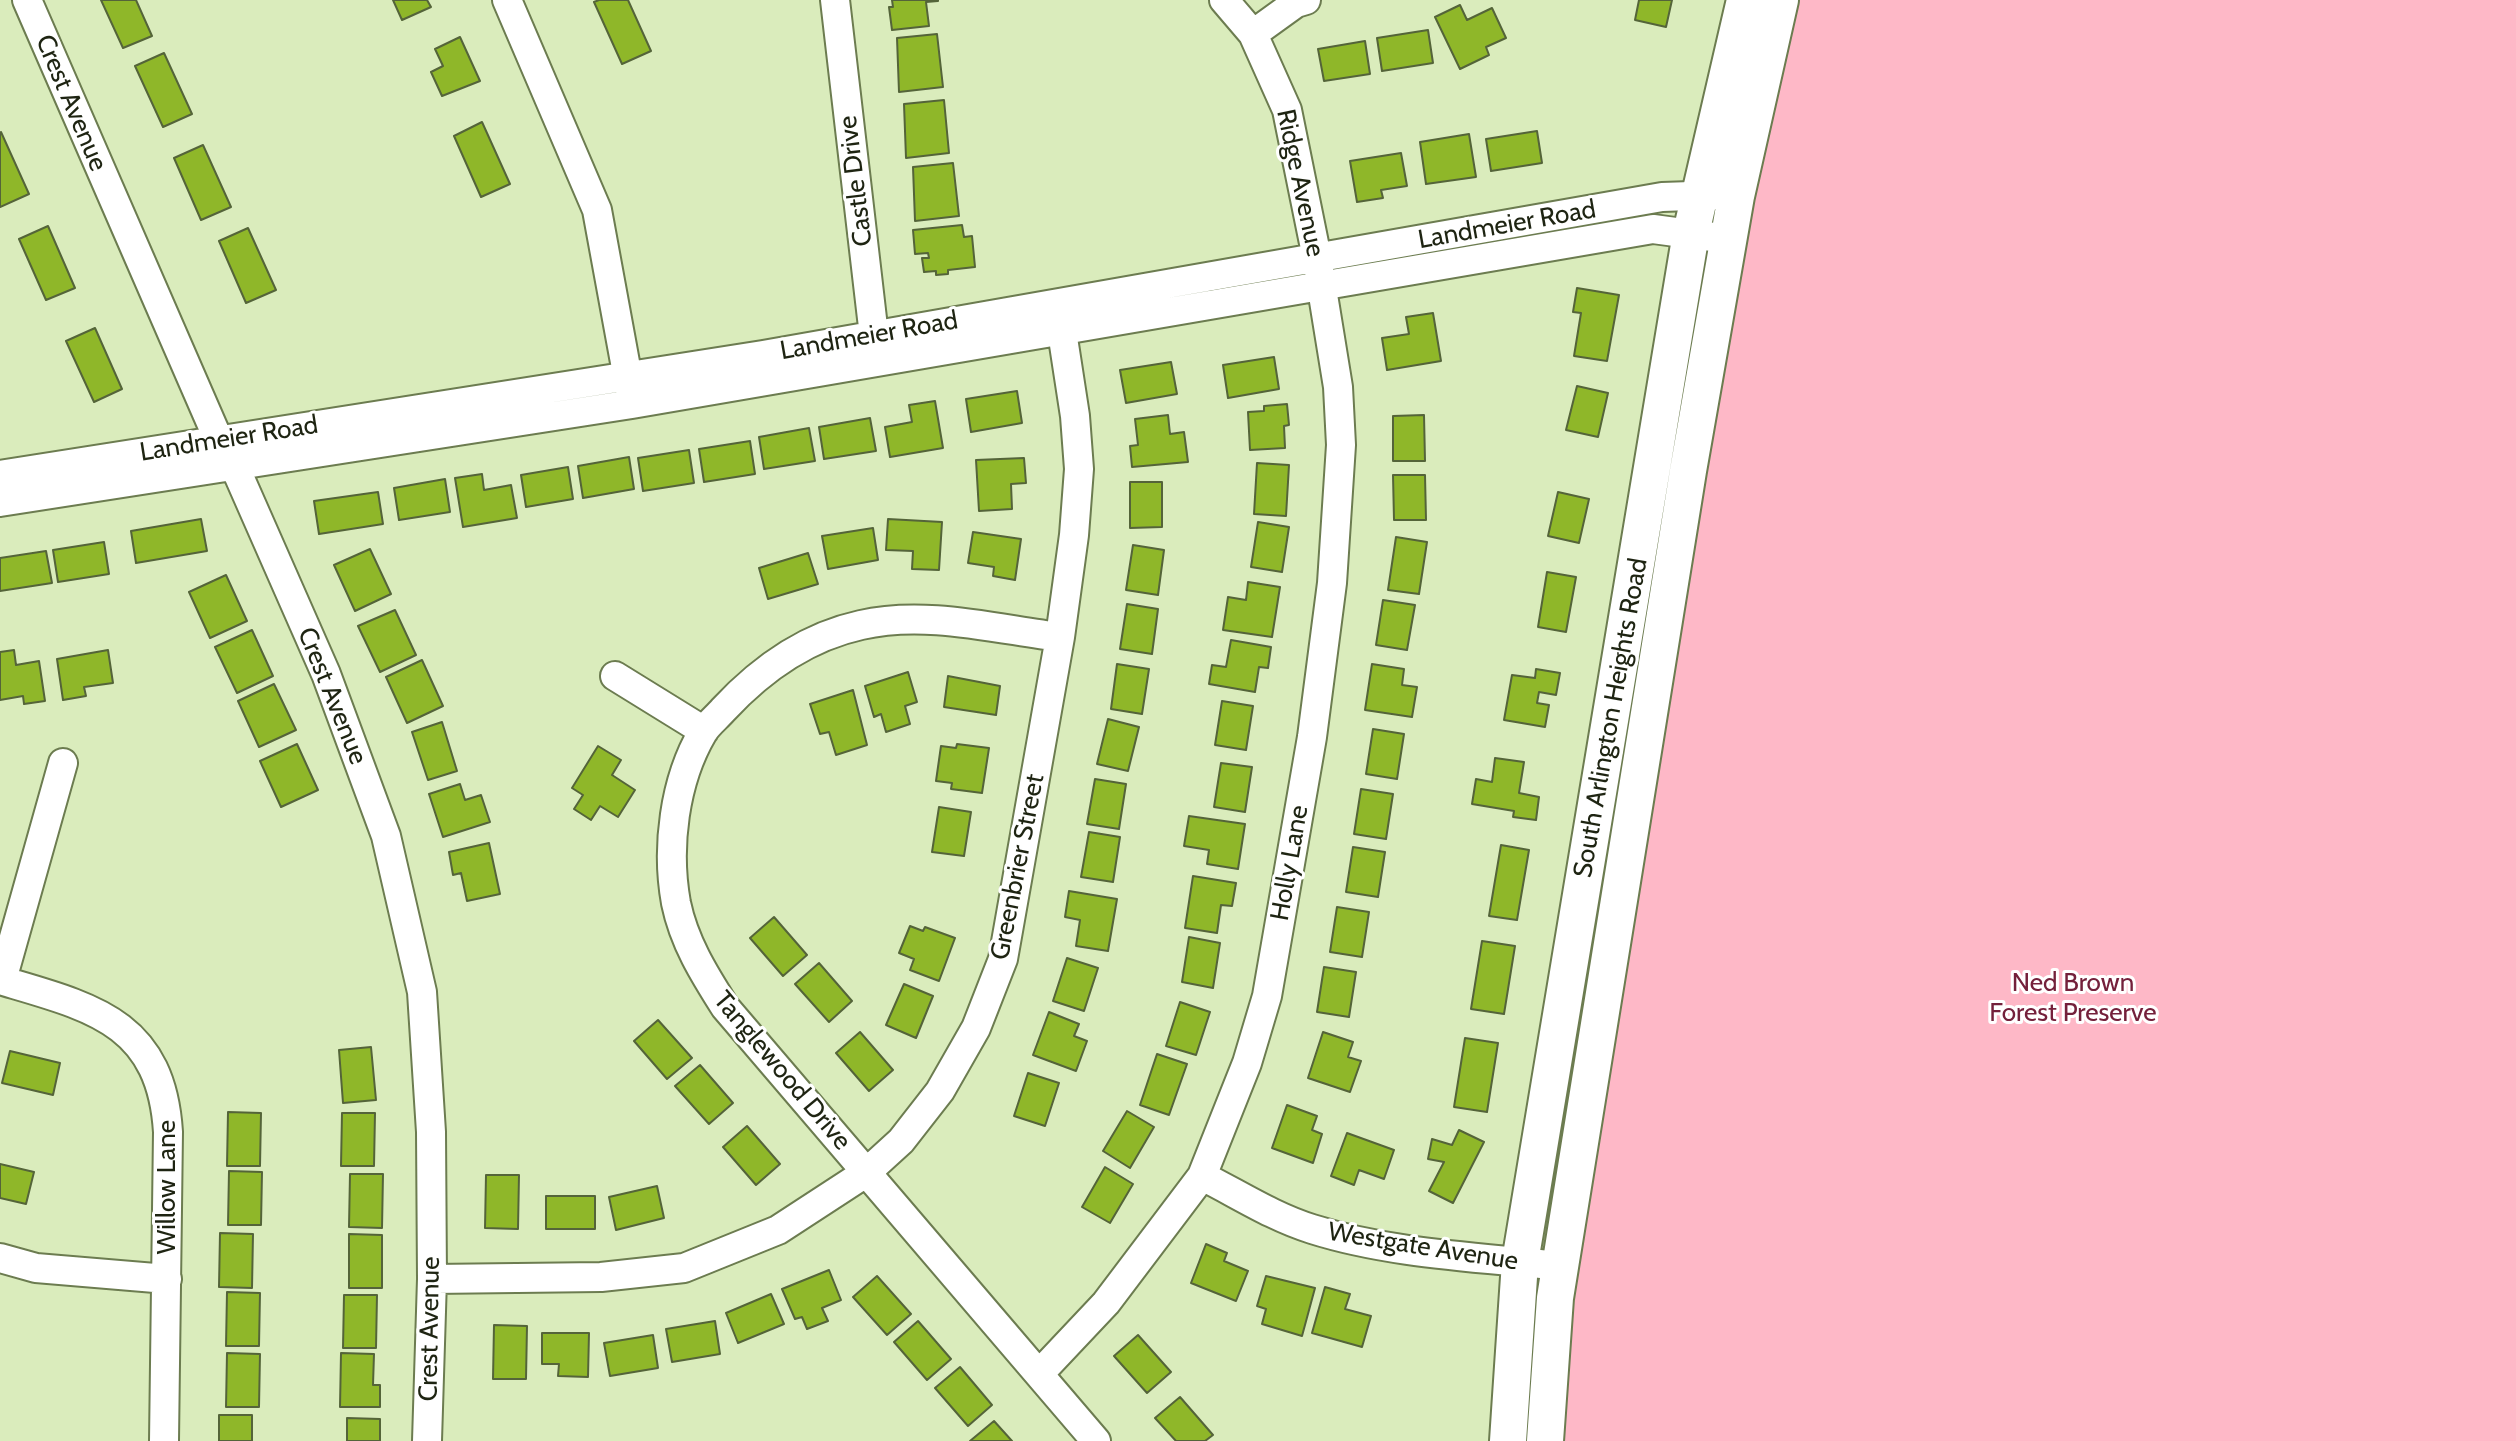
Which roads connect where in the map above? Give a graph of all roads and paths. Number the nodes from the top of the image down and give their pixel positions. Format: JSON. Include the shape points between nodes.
{"nodes":[{"id":1,"x":27,"y":0,"type":"edge"},
{"id":2,"x":507,"y":0,"type":"edge"},
{"id":3,"x":835,"y":0,"type":"edge"},
{"id":4,"x":1224,"y":0,"type":"edge"},
{"id":5,"x":1306,"y":0,"type":"edge"},
{"id":6,"x":1745,"y":0,"type":"edge"},
{"id":7,"x":1780,"y":0,"type":"edge"},
{"id":8,"x":1253,"y":34,"type":"junction"},
{"id":9,"x":1699,"y":194,"type":"junction"},
{"id":10,"x":1736,"y":196,"type":"junction"},
{"id":11,"x":1691,"y":233,"type":"junction"},
{"id":12,"x":1728,"y":239,"type":"junction"},
{"id":13,"x":1320,"y":272,"type":"junction"},
{"id":14,"x":1060,"y":317,"type":"junction"},
{"id":15,"x":875,"y":349,"type":"junction"},
{"id":16,"x":630,"y":390,"type":"junction"},
{"id":17,"x":219,"y":441,"type":"junction"},
{"id":18,"x":234,"y":465,"type":"junction"},
{"id":19,"x":0,"y":475,"type":"edge"},
{"id":20,"x":0,"y":502,"type":"edge"},
{"id":21,"x":1060,"y":637,"type":"junction"},
{"id":22,"x":615,"y":676,"type":"dead end"},
{"id":23,"x":704,"y":731,"type":"junction"},
{"id":24,"x":63,"y":763,"type":"dead end"},
{"id":25,"x":1,"y":980,"type":"edge"},
{"id":26,"x":867,"y":1172,"type":"junction"},
{"id":27,"x":1202,"y":1176,"type":"junction"},
{"id":28,"x":0,"y":1258,"type":"edge"},
{"id":29,"x":1520,"y":1262,"type":"junction"},
{"id":30,"x":1560,"y":1266,"type":"junction"},
{"id":31,"x":167,"y":1279,"type":"junction"},
{"id":32,"x":432,"y":1279,"type":"junction"},
{"id":33,"x":1040,"y":1373,"type":"junction"},
{"id":34,"x":164,"y":1441,"type":"edge"},
{"id":35,"x":427,"y":1441,"type":"edge"},
{"id":36,"x":1096,"y":1441,"type":"edge"},
{"id":37,"x":1508,"y":1441,"type":"edge"},
{"id":38,"x":1545,"y":1441,"type":"edge"}],
"edges":[{"from":1,"to":17,"type":"street","name":"Crest Avenue"},
{"from":2,"to":16,"type":"street","via":[[597,210]]},
{"from":3,"to":15,"type":"street","name":"Castle Drive"},
{"from":4,"to":8,"type":"street","name":"Ridge Avenue"},
{"from":5,"to":8,"type":"street"},
{"from":6,"to":9,"type":"main road","name":"South Arlington Heights Road"},
{"from":7,"to":10,"type":"main road","name":"South Arlington Heights Road"},
{"from":8,"to":13,"type":"street","name":"Ridge Avenue","via":[[1287,110]]},
{"from":9,"to":10,"type":"street","name":"Landmeier Road"},
{"from":9,"to":11,"type":"main road","name":"South Arlington Heights Road"},
{"from":9,"to":13,"type":"street","name":"Landmeier Road","via":[[1662,197]]},
{"from":10,"to":12,"type":"main road","name":"South Arlington Heights Road"},
{"from":11,"to":12,"type":"street","name":"Landmeier Road"},
{"from":11,"to":13,"type":"street","name":"Landmeier Road","via":[[1653,229]]},
{"from":11,"to":29,"type":"main road","name":"South Arlington Heights Road"},
{"from":12,"to":30,"type":"main road","name":"South Arlington Heights Road"},
{"from":13,"to":14,"type":"street","name":"Landmeier Road"},
{"from":13,"to":27,"type":"street","name":"Holly Lane","via":[[1338,387],[1341,445],[1332,583],[1314,721],[1267,996]]},
{"from":14,"to":15,"type":"street","name":"Landmeier Road"},
{"from":14,"to":21,"type":"street","name":"Greenbrier Street","via":[[1079,469]]},
{"from":15,"to":16,"type":"street","name":"Landmeier Road"},
{"from":16,"to":17,"type":"street","name":"Landmeier Road"},
{"from":16,"to":18,"type":"street","name":"Landmeier Road"},
{"from":17,"to":18,"type":"street","name":"Crest Avenue"},
{"from":17,"to":19,"type":"street","name":"Landmeier Road"},
{"from":18,"to":20,"type":"street","name":"Landmeier Road"},
{"from":18,"to":32,"type":"street","name":"Crest Avenue","via":[[326,674],[386,836],[422,992],[431,1132]]},
{"from":21,"to":23,"type":"street","name":"Tanglewood Drive","via":[[932,620],[861,625],[822,636],[778,661]]},
{"from":21,"to":26,"type":"street","name":"Greenbrier Street","via":[[1003,959],[976,1028],[940,1091],[901,1141]]},
{"from":22,"to":23,"type":"street"},
{"from":23,"to":26,"type":"street","name":"Tanglewood Drive","via":[[682,780],[673,826],[676,903],[687,939],[725,1007]]},
{"from":24,"to":25,"type":"street"},
{"from":25,"to":31,"type":"street","name":"Willow Lane","via":[[103,1014],[129,1032],[148,1059],[166,1104]]},
{"from":26,"to":32,"type":"street","name":"Greenbrier Street","via":[[778,1230],[684,1268],[601,1277]]},
{"from":26,"to":33,"type":"street","name":"Tanglewood Drive"},
{"from":27,"to":29,"type":"street","name":"Westgate Avenue","via":[[1313,1230],[1421,1251]]},
{"from":27,"to":33,"type":"street","name":"Holly Lane","via":[[1106,1303]]},
{"from":28,"to":31,"type":"street","via":[[36,1268]]},
{"from":29,"to":30,"type":"street","name":"Westgate Avenue"},
{"from":29,"to":37,"type":"main road","name":"South Arlington Heights Road"},
{"from":30,"to":38,"type":"main road","name":"South Arlington Heights Road"},
{"from":31,"to":34,"type":"street","name":"Willow Lane"},
{"from":32,"to":35,"type":"street","name":"Crest Avenue"},
{"from":33,"to":36,"type":"street","name":"Tanglewood Drive"}]}
